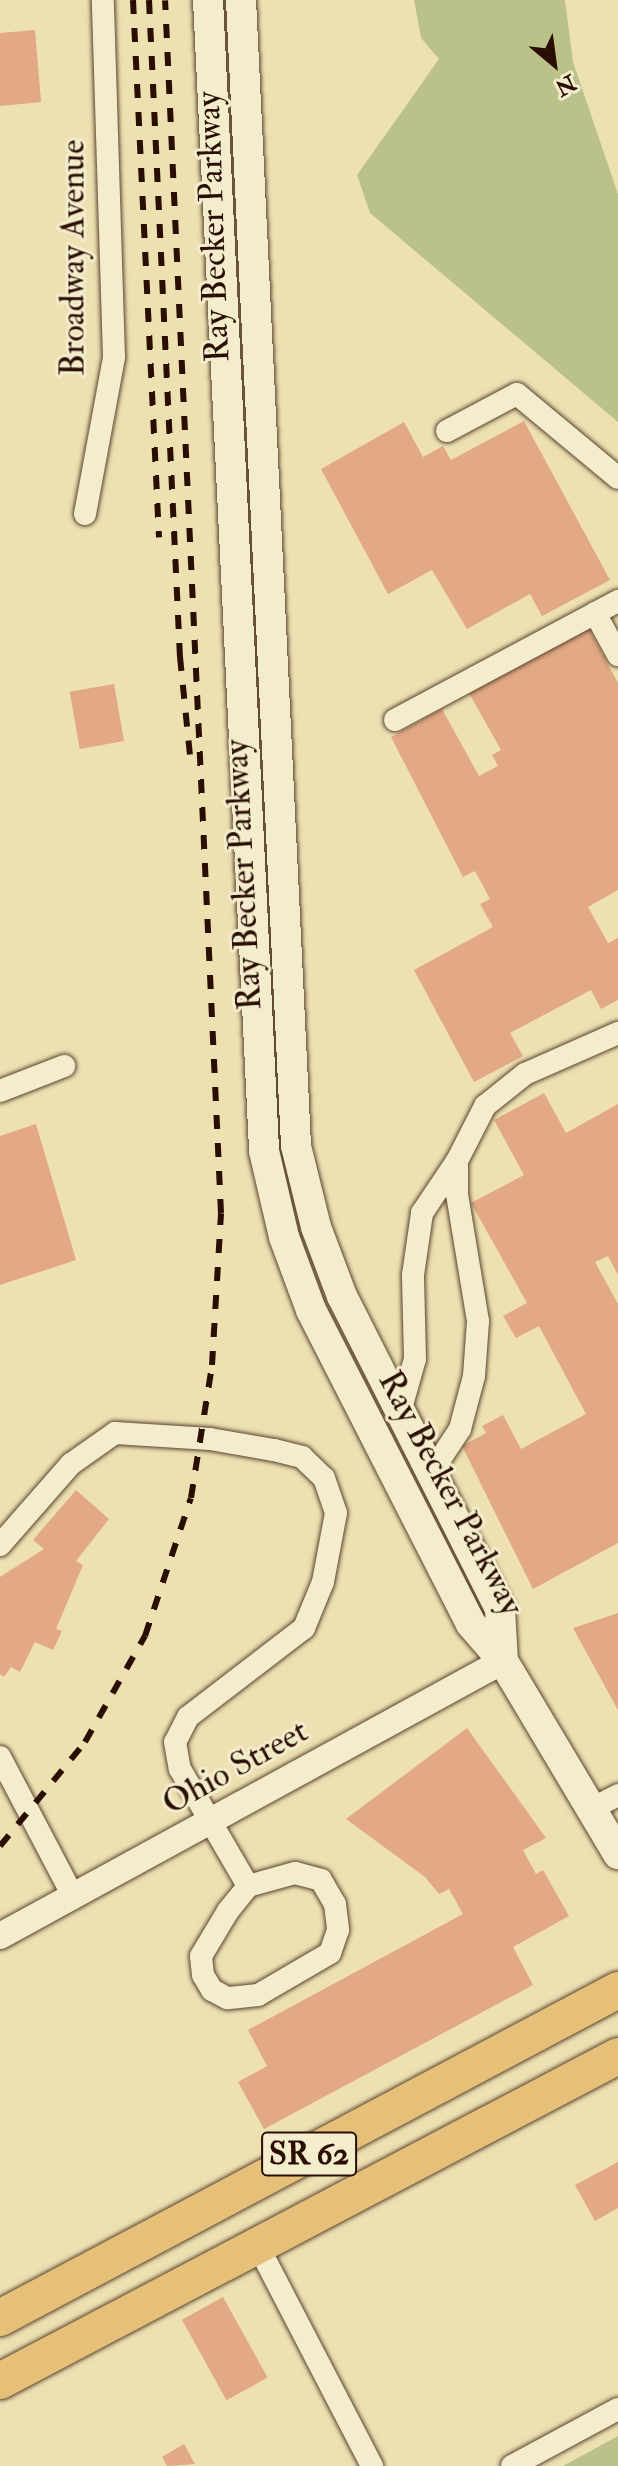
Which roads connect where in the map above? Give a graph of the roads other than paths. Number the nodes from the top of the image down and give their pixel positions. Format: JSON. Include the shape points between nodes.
{"nodes":[{"id":1,"x":103,"y":0,"type":"edge"},
{"id":2,"x":208,"y":0,"type":"edge"},
{"id":3,"x":241,"y":0,"type":"edge"},
{"id":4,"x":447,"y":431,"type":"dead end"},
{"id":5,"x":618,"y":478,"type":"edge"},
{"id":6,"x":85,"y":514,"type":"dead end"},
{"id":7,"x":618,"y":601,"type":"edge"},
{"id":8,"x":595,"y":613,"type":"junction"},
{"id":9,"x":618,"y":655,"type":"edge"},
{"id":10,"x":395,"y":720,"type":"dead end"},
{"id":11,"x":618,"y":1033,"type":"edge"},
{"id":12,"x":64,"y":1066,"type":"dead end"},
{"id":13,"x":0,"y":1091,"type":"edge"},
{"id":14,"x":457,"y":1161,"type":"junction"},
{"id":15,"x":400,"y":1412,"type":"junction"},
{"id":16,"x":431,"y":1473,"type":"junction"},
{"id":17,"x":0,"y":1545,"type":"edge"},
{"id":18,"x":503,"y":1661,"type":"junction"},
{"id":19,"x":0,"y":1757,"type":"edge"},
{"id":20,"x":618,"y":1795,"type":"edge"},
{"id":21,"x":589,"y":1810,"type":"junction"},
{"id":22,"x":210,"y":1822,"type":"junction"},
{"id":23,"x":618,"y":1854,"type":"edge"},
{"id":24,"x":248,"y":1886,"type":"junction"},
{"id":25,"x":73,"y":1896,"type":"junction"},
{"id":26,"x":0,"y":1936,"type":"edge"},
{"id":27,"x":618,"y":1990,"type":"edge"},
{"id":28,"x":618,"y":2056,"type":"edge"},
{"id":29,"x":257,"y":2244,"type":"junction"},
{"id":30,"x":0,"y":2318,"type":"edge"},
{"id":31,"x":0,"y":2381,"type":"edge"},
{"id":32,"x":618,"y":2409,"type":"edge"},
{"id":33,"x":372,"y":2466,"type":"edge"},
{"id":34,"x":512,"y":2466,"type":"edge"}],
"edges":[{"from":1,"to":6,"type":"street","name":"Broadway Avenue","via":[[114,357]]},
{"from":2,"to":18,"type":"main road","name":"Ray Becker Parkway","via":[[264,1151],[284,1237],[311,1310],[471,1624]]},
{"from":3,"to":15,"type":"main road","name":"Ray Becker Parkway","via":[[296,1146],[330,1269]]},
{"from":4,"to":5,"type":"street","via":[[517,394]]},
{"from":7,"to":8,"type":"street"},
{"from":8,"to":9,"type":"street"},
{"from":8,"to":10,"type":"street"},
{"from":11,"to":14,"type":"street","via":[[515,1082],[485,1106]]},
{"from":12,"to":13,"type":"street"},
{"from":14,"to":15,"type":"street","via":[[422,1213],[413,1275],[415,1359]]},
{"from":14,"to":16,"type":"street","via":[[457,1194],[478,1321],[474,1376],[460,1429]]},
{"from":15,"to":16,"type":"main road","name":"Ray Becker Parkway"},
{"from":16,"to":18,"type":"main road","name":"Ray Becker Parkway","via":[[500,1609]]},
{"from":17,"to":22,"type":"street","via":[[71,1464],[115,1433],[210,1439],[274,1450],[302,1457],[324,1478],[336,1513],[323,1582],[304,1628],[188,1717],[175,1742],[180,1769]]},
{"from":18,"to":21,"type":"main road"},
{"from":18,"to":22,"type":"street","name":"Ohio Street"},
{"from":19,"to":25,"type":"street"},
{"from":20,"to":21,"type":"street"},
{"from":21,"to":23,"type":"main road"},
{"from":22,"to":24,"type":"street"},
{"from":22,"to":25,"type":"street","name":"Ohio Street"},
{"from":24,"to":24,"type":"street","via":[[295,1873],[321,1880],[335,1904],[338,1930],[330,1953],[295,1977],[258,1995],[227,1998],[207,1983],[201,1956]]},
{"from":25,"to":26,"type":"street","name":"Ohio Street"},
{"from":27,"to":30,"type":"highway","number":"SR 62"},
{"from":28,"to":29,"type":"highway","number":"SR 62"},
{"from":29,"to":31,"type":"highway","number":"SR 62"},
{"from":29,"to":33,"type":"street"},
{"from":32,"to":34,"type":"street"}]}
